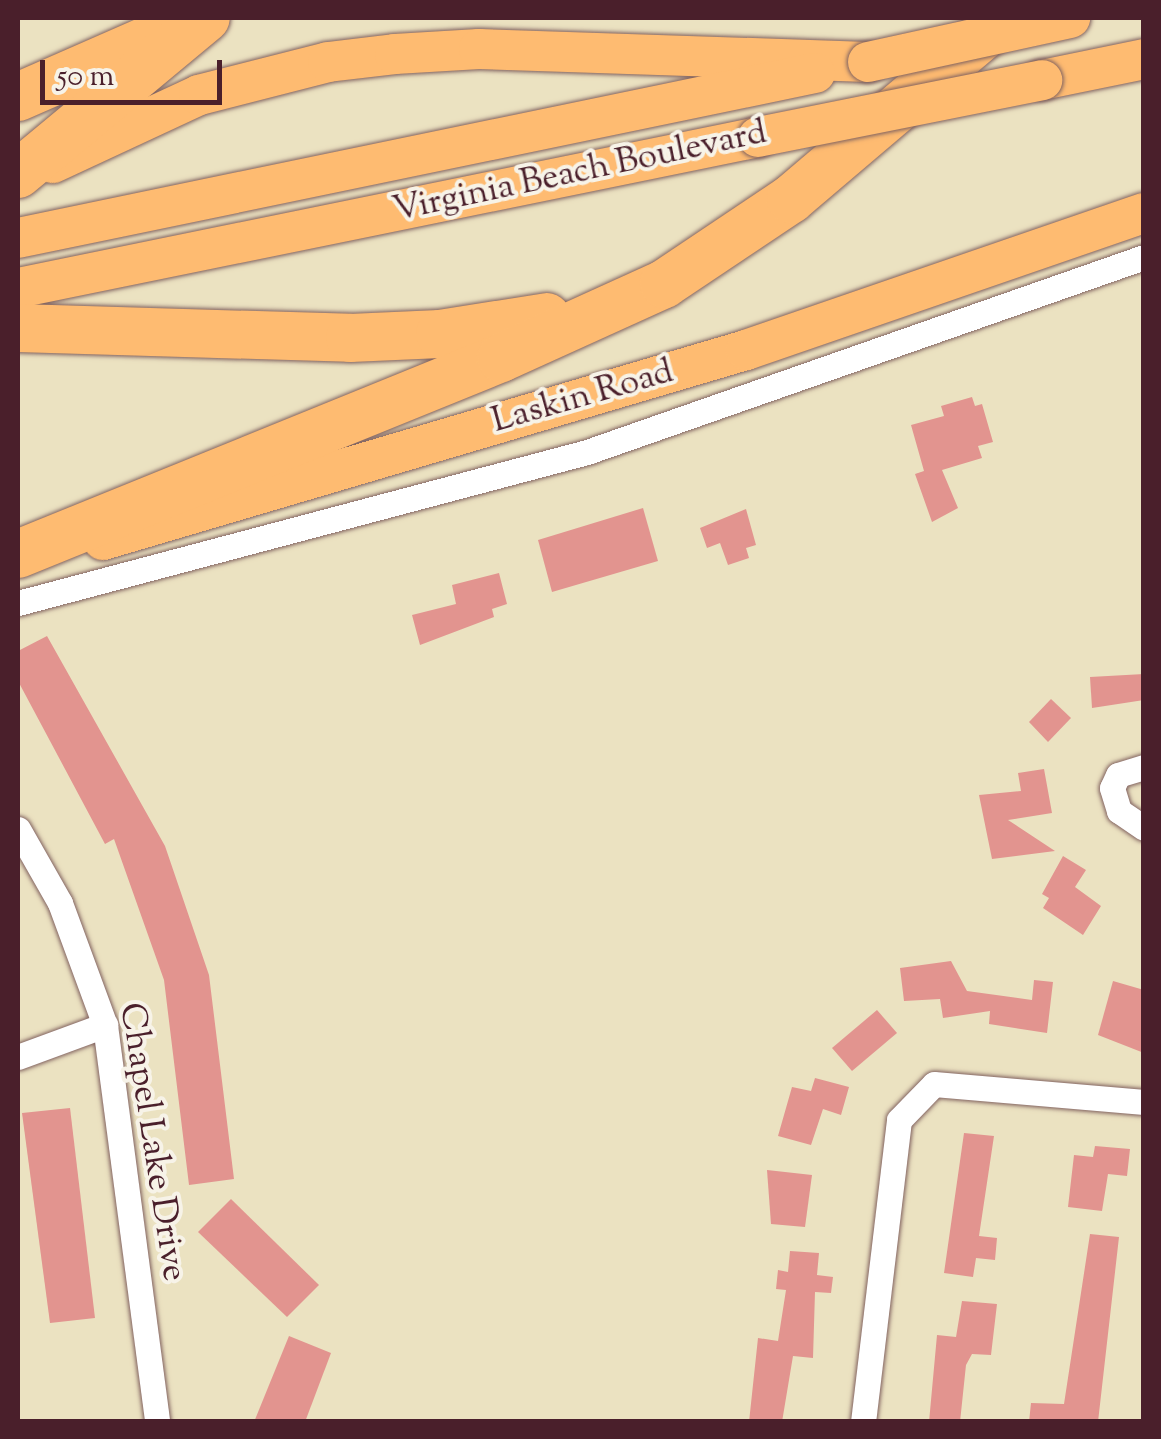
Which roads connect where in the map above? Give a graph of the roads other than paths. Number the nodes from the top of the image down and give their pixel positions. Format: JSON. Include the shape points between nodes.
{"nodes":[{"id":1,"x":197,"y":18,"type":"edge"},
{"id":2,"x":206,"y":18,"type":"edge"},
{"id":3,"x":1004,"y":18,"type":"edge"},
{"id":4,"x":1070,"y":18,"type":"edge"},
{"id":5,"x":1144,"y":59,"type":"edge"},
{"id":6,"x":868,"y":62,"type":"junction"},
{"id":7,"x":18,"y":97,"type":"edge"},
{"id":8,"x":18,"y":174,"type":"edge"},
{"id":9,"x":18,"y":183,"type":"edge"},
{"id":10,"x":1144,"y":213,"type":"edge"},
{"id":11,"x":18,"y":238,"type":"edge"},
{"id":12,"x":1144,"y":258,"type":"edge"},
{"id":13,"x":664,"y":284,"type":"junction"},
{"id":14,"x":18,"y":288,"type":"edge"},
{"id":15,"x":18,"y":328,"type":"edge"},
{"id":16,"x":18,"y":554,"type":"edge"},
{"id":17,"x":18,"y":565,"type":"edge"},
{"id":18,"x":18,"y":604,"type":"edge"},
{"id":19,"x":1144,"y":767,"type":"edge"},
{"id":20,"x":1144,"y":828,"type":"edge"},
{"id":21,"x":18,"y":829,"type":"edge"},
{"id":22,"x":104,"y":1025,"type":"junction"},
{"id":23,"x":18,"y":1058,"type":"edge"},
{"id":24,"x":1144,"y":1102,"type":"edge"},
{"id":25,"x":158,"y":1422,"type":"edge"},
{"id":26,"x":862,"y":1422,"type":"edge"}],
"edges":[{"from":1,"to":7,"type":"highway"},
{"from":2,"to":8,"type":"highway"},
{"from":3,"to":13,"type":"highway","via":[[791,199]]},
{"from":4,"to":6,"type":"main road","name":"Virginia Beach Boulevard","bridge":true},
{"from":5,"to":14,"type":"main road","name":"Virginia Beach Boulevard","bridge":true},
{"from":6,"to":9,"type":"main road","via":[[479,49],[328,62],[130,122]]},
{"from":6,"to":11,"type":"main road","name":"Virginia Beach Boulevard"},
{"from":10,"to":17,"type":"main road","name":"Laskin Road","via":[[746,350]]},
{"from":12,"to":18,"type":"street","name":"Laskin Road","via":[[587,452]]},
{"from":13,"to":15,"type":"highway","via":[[543,318],[440,334]]},
{"from":13,"to":16,"type":"highway","via":[[501,358]]},
{"from":19,"to":20,"type":"street","via":[[1118,775],[1112,788],[1118,811]]},
{"from":21,"to":22,"type":"street","name":"Chapel Lake Drive","via":[[60,903]]},
{"from":22,"to":23,"type":"street"},
{"from":22,"to":25,"type":"street","name":"Chapel Lake Drive"},
{"from":24,"to":26,"type":"street","via":[[934,1084],[899,1120]]}]}
